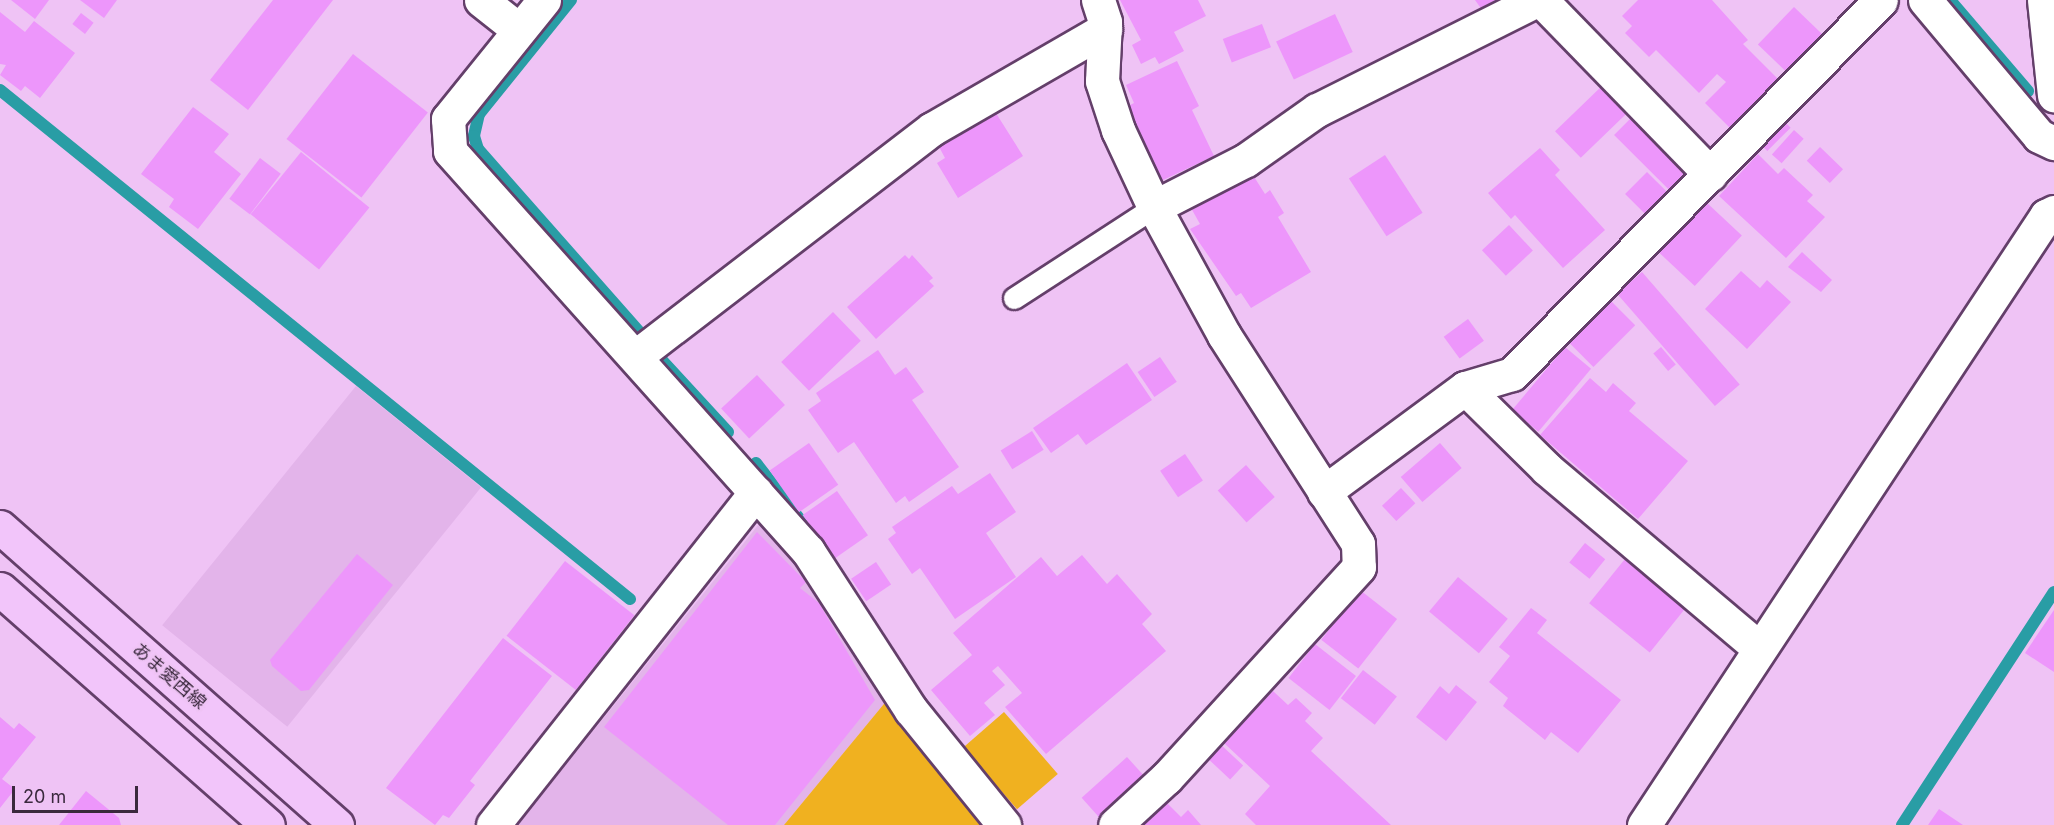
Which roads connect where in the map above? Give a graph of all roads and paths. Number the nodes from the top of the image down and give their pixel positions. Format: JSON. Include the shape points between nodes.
{"nodes":[{"id":1,"x":481,"y":0,"type":"edge"},
{"id":2,"x":543,"y":0,"type":"edge"},
{"id":3,"x":1539,"y":0,"type":"edge"},
{"id":4,"x":1881,"y":0,"type":"edge"},
{"id":5,"x":1925,"y":0,"type":"edge"},
{"id":6,"x":2044,"y":0,"type":"edge"},
{"id":7,"x":1101,"y":15,"type":"edge"},
{"id":8,"x":519,"y":30,"type":"junction"},
{"id":9,"x":2054,"y":95,"type":"edge"},
{"id":10,"x":2054,"y":143,"type":"edge"},
{"id":11,"x":1710,"y":174,"type":"junction"},
{"id":12,"x":1154,"y":207,"type":"junction"},
{"id":13,"x":2054,"y":212,"type":"edge"},
{"id":14,"x":1014,"y":298,"type":"dead end"},
{"id":15,"x":636,"y":356,"type":"junction"},
{"id":16,"x":1465,"y":388,"type":"junction"},
{"id":17,"x":756,"y":492,"type":"junction"},
{"id":18,"x":1324,"y":492,"type":"junction"},
{"id":19,"x":0,"y":527,"type":"edge"},
{"id":20,"x":0,"y":589,"type":"edge"},
{"id":21,"x":1759,"y":648,"type":"junction"},
{"id":22,"x":268,"y":825,"type":"edge"},
{"id":23,"x":337,"y":825,"type":"edge"},
{"id":24,"x":493,"y":825,"type":"edge"},
{"id":25,"x":1004,"y":825,"type":"edge"},
{"id":26,"x":1115,"y":825,"type":"edge"},
{"id":27,"x":1644,"y":825,"type":"edge"}],
"edges":[{"from":1,"to":8,"type":"street"},
{"from":2,"to":8,"type":"street"},
{"from":3,"to":11,"type":"street"},
{"from":3,"to":12,"type":"street","via":[[1317,110],[1246,160]]},
{"from":4,"to":11,"type":"street"},
{"from":5,"to":10,"type":"street","via":[[2039,136]]},
{"from":6,"to":9,"type":"street"},
{"from":7,"to":12,"type":"street","via":[[1102,81],[1118,130]]},
{"from":7,"to":15,"type":"street","via":[[932,129]]},
{"from":8,"to":15,"type":"street","via":[[448,119],[450,151]]},
{"from":11,"to":16,"type":"street","via":[[1512,374]]},
{"from":12,"to":14,"type":"lane"},
{"from":12,"to":18,"type":"street","via":[[1224,335]]},
{"from":13,"to":21,"type":"street","via":[[2040,226]]},
{"from":15,"to":17,"type":"street"},
{"from":16,"to":18,"type":"street"},
{"from":16,"to":21,"type":"street","via":[[1546,469]]},
{"from":17,"to":24,"type":"street"},
{"from":17,"to":25,"type":"street","via":[[808,551],[911,710]]},
{"from":18,"to":26,"type":"street","via":[[1358,544],[1359,567],[1166,777]]},
{"from":19,"to":23,"type":"main road","name":"あま愛西線"},
{"from":20,"to":22,"type":"main road"},
{"from":21,"to":27,"type":"street"}]}
